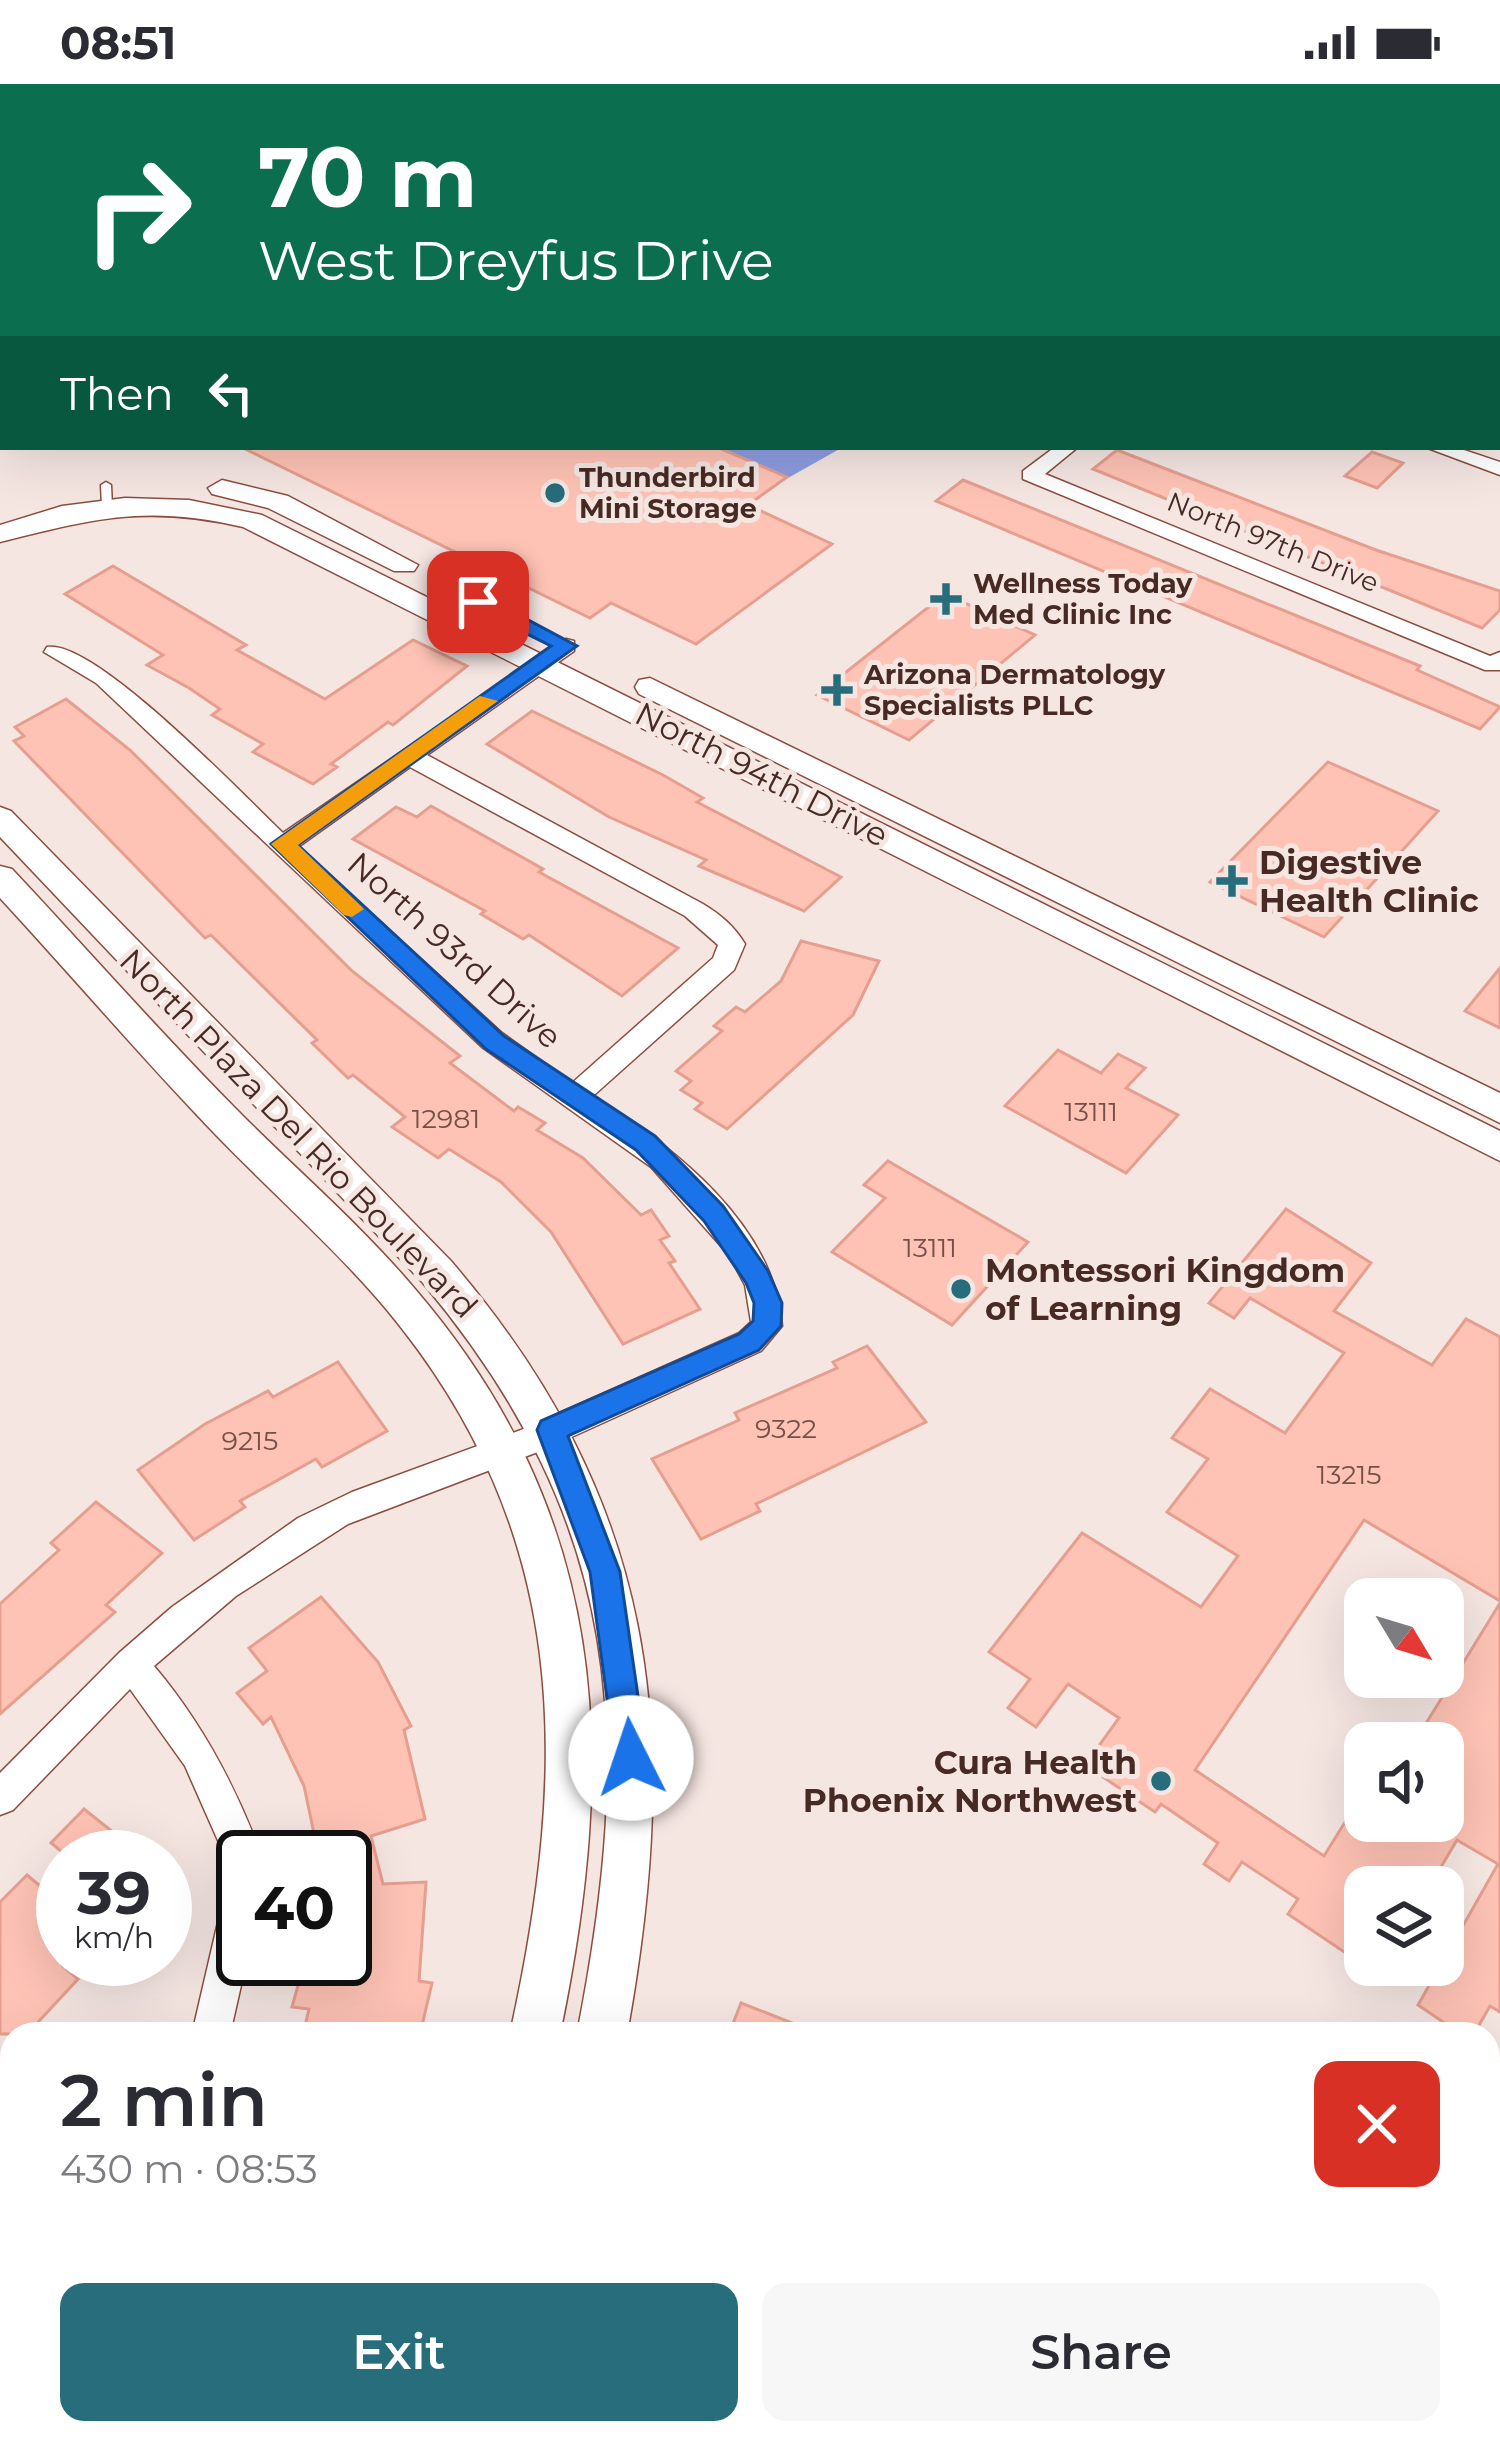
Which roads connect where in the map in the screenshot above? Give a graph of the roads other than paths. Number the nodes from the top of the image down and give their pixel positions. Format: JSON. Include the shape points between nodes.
{"nodes":[{"id":1,"x":1064,"y":450,"type":"edge"},
{"id":2,"x":1444,"y":450,"type":"edge"},
{"id":3,"x":1500,"y":469,"type":"edge"},
{"id":4,"x":106,"y":496,"type":"junction"},
{"id":5,"x":0,"y":510,"type":"edge"},
{"id":6,"x":0,"y":534,"type":"edge"},
{"id":7,"x":55,"y":652,"type":"dead end"},
{"id":8,"x":554,"y":654,"type":"junction"},
{"id":9,"x":1497,"y":662,"type":"edge"},
{"id":10,"x":409,"y":756,"type":"junction"},
{"id":11,"x":0,"y":818,"type":"edge"},
{"id":12,"x":283,"y":844,"type":"junction"},
{"id":13,"x":0,"y":878,"type":"edge"},
{"id":14,"x":1054,"y":905,"type":"junction"},
{"id":15,"x":574,"y":1096,"type":"junction"},
{"id":16,"x":1500,"y":1109,"type":"edge"},
{"id":17,"x":1500,"y":1148,"type":"edge"},
{"id":18,"x":551,"y":1430,"type":"junction"},
{"id":19,"x":501,"y":1451,"type":"junction"},
{"id":20,"x":131,"y":1664,"type":"junction"},
{"id":21,"x":0,"y":1798,"type":"edge"},
{"id":22,"x":633,"y":1799,"type":"junction"},
{"id":23,"x":573,"y":1800,"type":"junction"},
{"id":24,"x":235,"y":1830,"type":"edge"},
{"id":25,"x":222,"y":1986,"type":"edge"},
{"id":26,"x":214,"y":2022,"type":"edge"},
{"id":27,"x":537,"y":2022,"type":"edge"},
{"id":28,"x":604,"y":2022,"type":"edge"}],
"edges":[{"from":1,"to":9,"type":"street","name":"North 97th Drive","via":[[1030,475]]},
{"from":2,"to":3,"type":"street"},
{"from":4,"to":5,"type":"street","name":"North 94th Drive"},
{"from":4,"to":6,"type":"street","name":"North 94th Drive"},
{"from":4,"to":8,"type":"street","name":"North 94th Drive","via":[[252,520]]},
{"from":7,"to":12,"type":"street","name":"North 93rd Drive","via":[[104,679]]},
{"from":8,"to":10,"type":"street"},
{"from":8,"to":14,"type":"street","name":"North 94th Drive"},
{"from":10,"to":12,"type":"street"},
{"from":10,"to":15,"type":"street","via":[[694,910],[732,944],[725,964]]},
{"from":11,"to":18,"type":"street","name":"North Plaza Del Rio Boulevard","via":[[437,1272],[498,1344]]},
{"from":12,"to":15,"type":"street","name":"North 93rd Drive","via":[[495,1042]]},
{"from":13,"to":19,"type":"street","name":"North Plaza Del Rio Boulevard","via":[[420,1322]]},
{"from":14,"to":16,"type":"street","name":"North 94th Drive"},
{"from":14,"to":17,"type":"street","name":"North 94th Drive"},
{"from":15,"to":18,"type":"street","name":"North 93rd Drive","via":[[645,1143],[713,1213],[758,1278],[767,1326],[749,1342]]},
{"from":18,"to":19,"type":"street"},
{"from":18,"to":22,"type":"street","name":"North Plaza Del Rio Boulevard","via":[[605,1572]]},
{"from":19,"to":20,"type":"street","via":[[311,1527],[202,1602]]},
{"from":19,"to":23,"type":"street","name":"North Plaza Del Rio Boulevard","via":[[538,1544],[566,1655],[575,1712]]},
{"from":20,"to":21,"type":"street"},
{"from":20,"to":24,"type":"street","via":[[190,1732]]},
{"from":22,"to":23,"type":"street"},
{"from":22,"to":28,"type":"street","name":"North Plaza Del Rio Boulevard"},
{"from":23,"to":27,"type":"street","name":"North Plaza Del Rio Boulevard"},
{"from":25,"to":26,"type":"street"}]}
